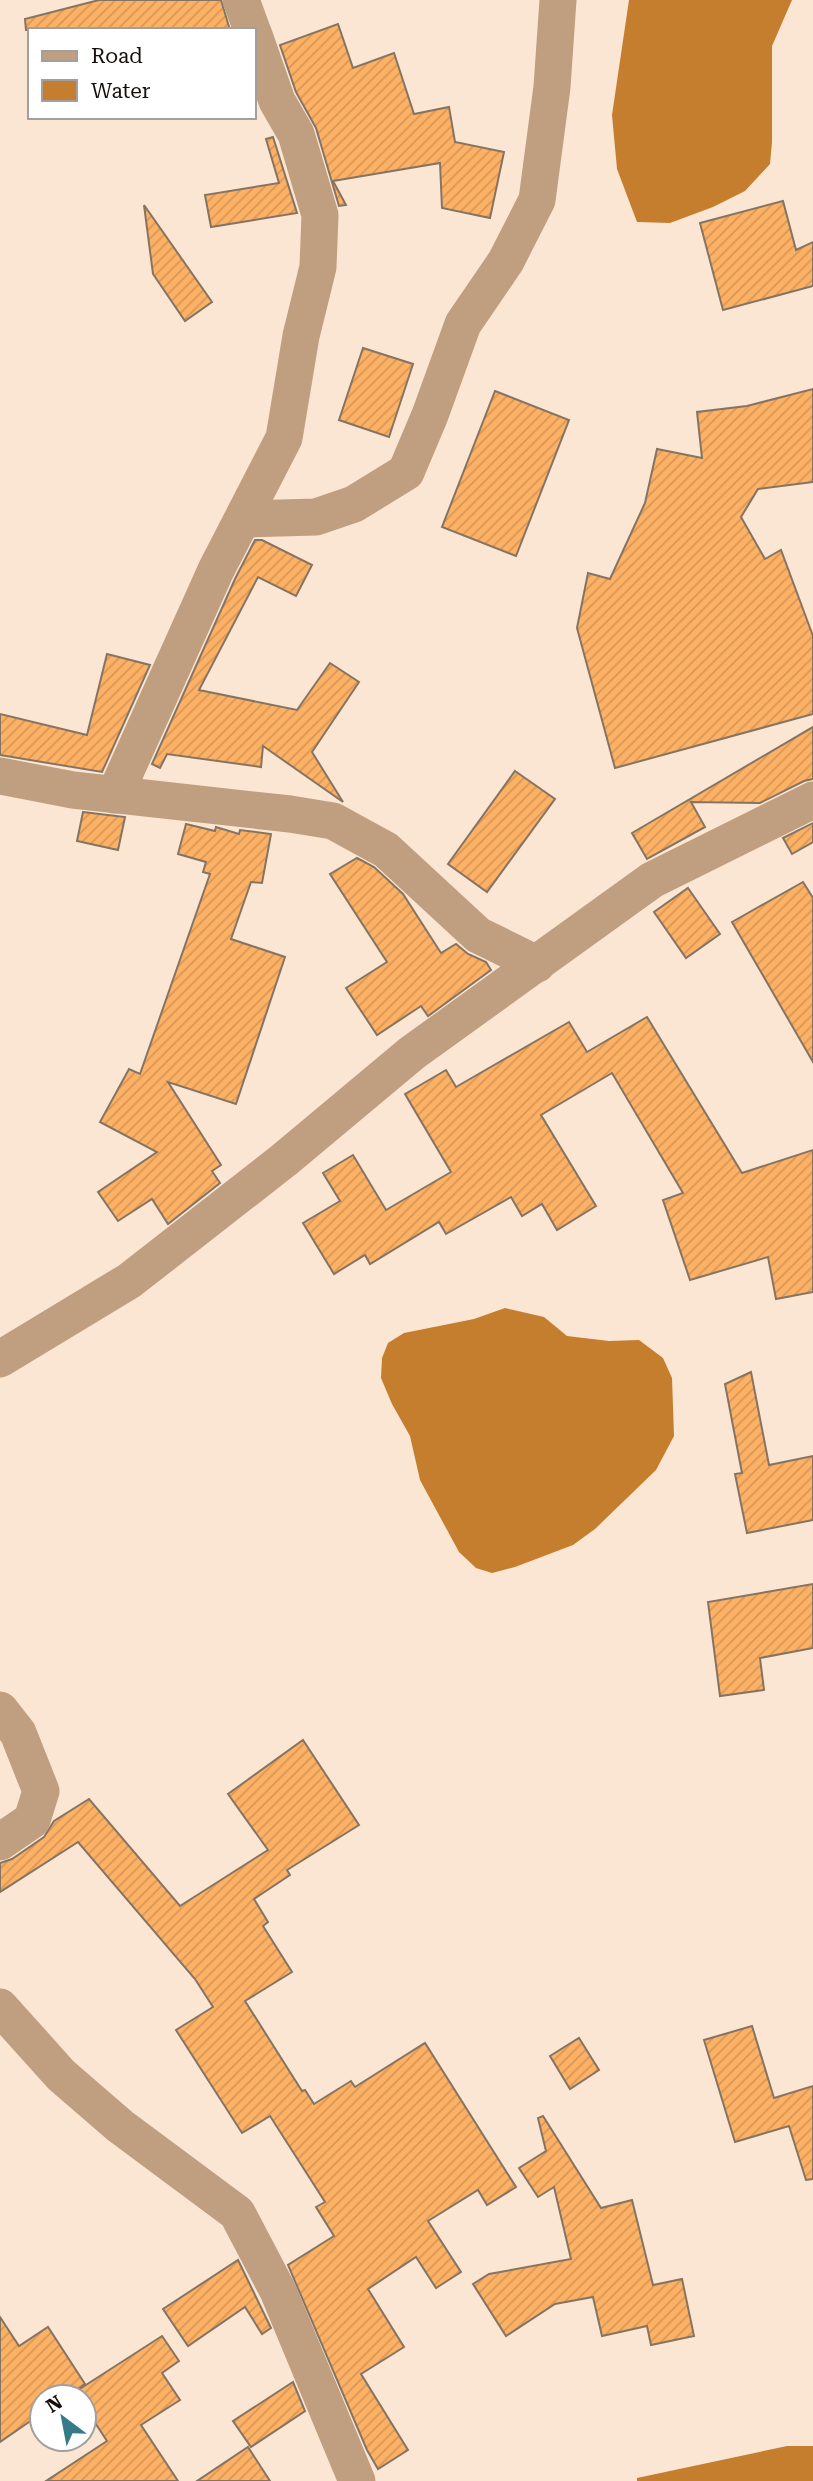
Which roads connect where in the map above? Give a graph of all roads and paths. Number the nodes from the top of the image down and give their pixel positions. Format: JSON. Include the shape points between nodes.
{"nodes":[{"id":1,"x":241,"y":0,"type":"edge"},
{"id":2,"x":558,"y":0,"type":"edge"},
{"id":3,"x":251,"y":28,"type":"edge"},
{"id":4,"x":256,"y":41,"type":"edge"},
{"id":5,"x":244,"y":519,"type":"junction"},
{"id":6,"x":0,"y":776,"type":"edge"},
{"id":7,"x":115,"y":795,"type":"junction"},
{"id":8,"x":813,"y":800,"type":"edge"},
{"id":9,"x":537,"y":964,"type":"junction"},
{"id":10,"x":0,"y":1359,"type":"edge"},
{"id":11,"x":0,"y":1710,"type":"edge"},
{"id":12,"x":0,"y":1842,"type":"edge"},
{"id":13,"x":0,"y":2007,"type":"edge"},
{"id":14,"x":357,"y":2481,"type":"edge"}],
"edges":[{"from":1,"to":3,"type":"street"},
{"from":2,"to":5,"type":"street","via":[[537,200],[506,261],[463,324],[405,472],[354,504],[316,517]]},
{"from":4,"to":5,"type":"street","via":[[277,101],[296,134],[320,215],[317,267],[284,438]]},
{"from":5,"to":7,"type":"street","via":[[216,570]]},
{"from":6,"to":7,"type":"street"},
{"from":7,"to":9,"type":"street","via":[[333,821],[386,850],[478,935]]},
{"from":8,"to":9,"type":"street","via":[[652,880]]},
{"from":9,"to":10,"type":"street","via":[[412,1053],[128,1281]]},
{"from":11,"to":12,"type":"street","via":[[18,1733],[41,1791],[32,1821]]},
{"from":13,"to":14,"type":"street","via":[[61,2075],[120,2126],[237,2213],[278,2291]]}]}
